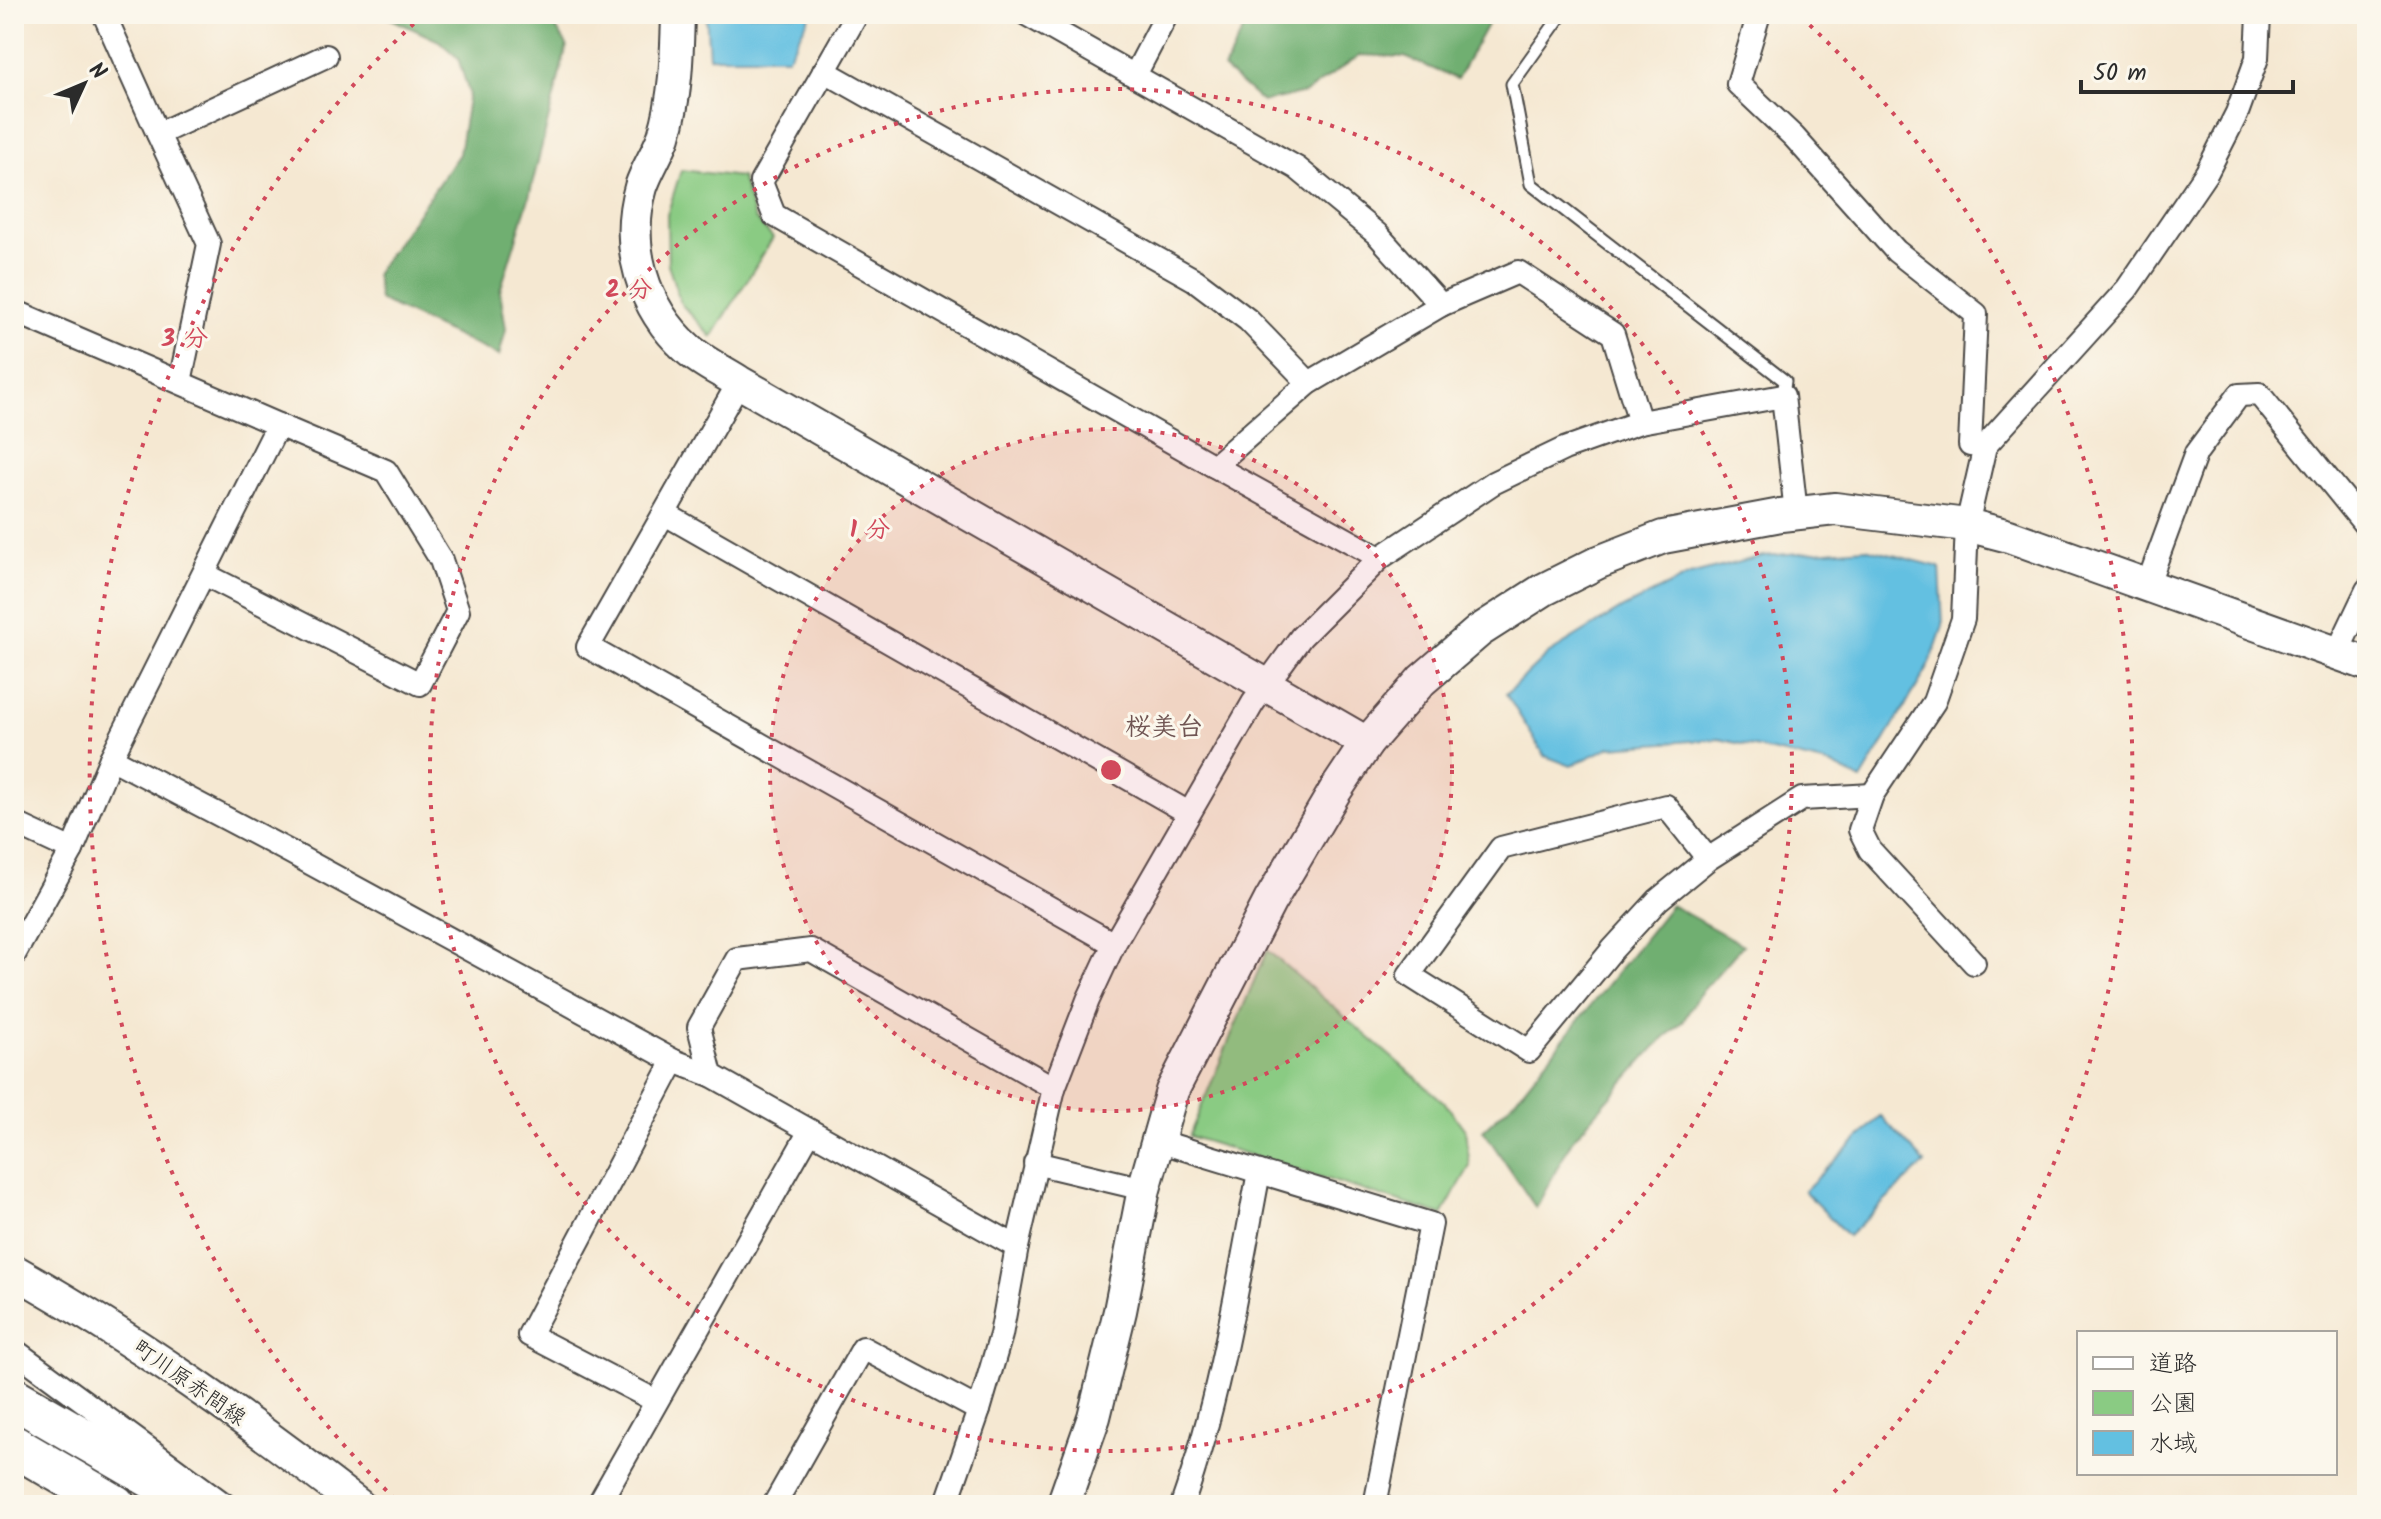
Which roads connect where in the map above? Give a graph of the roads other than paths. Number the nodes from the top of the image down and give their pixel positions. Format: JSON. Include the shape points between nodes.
{"nodes":[{"id":1,"x":104,"y":14,"type":"edge"},
{"id":2,"x":678,"y":14,"type":"edge"},
{"id":3,"x":857,"y":14,"type":"edge"},
{"id":4,"x":1026,"y":14,"type":"edge"},
{"id":5,"x":1167,"y":14,"type":"edge"},
{"id":6,"x":1562,"y":14,"type":"edge"},
{"id":7,"x":1759,"y":14,"type":"edge"},
{"id":8,"x":2259,"y":14,"type":"edge"},
{"id":9,"x":326,"y":56,"type":"dead end"},
{"id":10,"x":824,"y":71,"type":"junction"},
{"id":11,"x":1135,"y":75,"type":"junction"},
{"id":12,"x":158,"y":134,"type":"junction"},
{"id":13,"x":1441,"y":305,"type":"junction"},
{"id":14,"x":14,"y":311,"type":"edge"},
{"id":15,"x":180,"y":382,"type":"junction"},
{"id":16,"x":739,"y":382,"type":"junction"},
{"id":17,"x":1309,"y":383,"type":"junction"},
{"id":18,"x":1783,"y":396,"type":"junction"},
{"id":19,"x":1640,"y":422,"type":"junction"},
{"id":20,"x":278,"y":425,"type":"junction"},
{"id":21,"x":1985,"y":446,"type":"junction"},
{"id":22,"x":1214,"y":466,"type":"junction"},
{"id":23,"x":1796,"y":513,"type":"junction"},
{"id":24,"x":665,"y":514,"type":"junction"},
{"id":25,"x":1967,"y":525,"type":"junction"},
{"id":26,"x":2367,"y":527,"type":"edge"},
{"id":27,"x":1380,"y":558,"type":"junction"},
{"id":28,"x":204,"y":574,"type":"junction"},
{"id":29,"x":2147,"y":586,"type":"junction"},
{"id":30,"x":2367,"y":590,"type":"edge"},
{"id":31,"x":2337,"y":653,"type":"junction"},
{"id":32,"x":2367,"y":664,"type":"edge"},
{"id":33,"x":1267,"y":683,"type":"junction"},
{"id":34,"x":1367,"y":743,"type":"junction"},
{"id":35,"x":111,"y":758,"type":"junction"},
{"id":36,"x":1872,"y":795,"type":"junction"},
{"id":37,"x":1189,"y":813,"type":"junction"},
{"id":38,"x":14,"y":823,"type":"edge"},
{"id":39,"x":72,"y":850,"type":"junction"},
{"id":40,"x":1708,"y":859,"type":"junction"},
{"id":41,"x":1114,"y":944,"type":"junction"},
{"id":42,"x":14,"y":955,"type":"edge"},
{"id":43,"x":1974,"y":963,"type":"dead end"},
{"id":44,"x":674,"y":1061,"type":"junction"},
{"id":45,"x":711,"y":1075,"type":"junction"},
{"id":46,"x":1054,"y":1088,"type":"junction"},
{"id":47,"x":810,"y":1131,"type":"junction"},
{"id":48,"x":1158,"y":1141,"type":"junction"},
{"id":49,"x":1035,"y":1163,"type":"junction"},
{"id":50,"x":1259,"y":1172,"type":"junction"},
{"id":51,"x":1144,"y":1189,"type":"junction"},
{"id":52,"x":1017,"y":1247,"type":"junction"},
{"id":53,"x":14,"y":1271,"type":"edge"},
{"id":54,"x":14,"y":1350,"type":"edge"},
{"id":55,"x":14,"y":1398,"type":"edge"},
{"id":56,"x":656,"y":1401,"type":"junction"},
{"id":57,"x":979,"y":1410,"type":"junction"},
{"id":58,"x":14,"y":1446,"type":"edge"},
{"id":59,"x":115,"y":1505,"type":"edge"},
{"id":60,"x":198,"y":1505,"type":"edge"},
{"id":61,"x":225,"y":1505,"type":"edge"},
{"id":62,"x":358,"y":1505,"type":"edge"},
{"id":63,"x":598,"y":1505,"type":"edge"},
{"id":64,"x":774,"y":1505,"type":"edge"},
{"id":65,"x":946,"y":1505,"type":"edge"},
{"id":66,"x":1063,"y":1505,"type":"edge"},
{"id":67,"x":1182,"y":1505,"type":"edge"},
{"id":68,"x":1375,"y":1505,"type":"edge"}],
"edges":[{"from":1,"to":12,"type":"street"},
{"from":2,"to":16,"type":"street","via":[[673,92],[664,136],[642,184],[636,257],[647,295],[672,333]]},
{"from":3,"to":10,"type":"street"},
{"from":4,"to":11,"type":"street"},
{"from":5,"to":11,"type":"street"},
{"from":6,"to":18,"type":"lane","via":[[1512,84],[1531,184],[1785,381]]},
{"from":7,"to":21,"type":"street","via":[[1738,84],[1794,137],[1896,251],[1976,314],[1970,445]]},
{"from":8,"to":21,"type":"street","via":[[2257,58],[2207,172],[2127,289]]},
{"from":9,"to":12,"type":"street"},
{"from":10,"to":17,"type":"street","via":[[1195,280],[1248,320]]},
{"from":10,"to":22,"type":"street","via":[[761,182],[774,215]]},
{"from":11,"to":13,"type":"street","via":[[1297,168],[1377,234]]},
{"from":12,"to":15,"type":"street","via":[[209,244]]},
{"from":13,"to":17,"type":"street"},
{"from":13,"to":19,"type":"street","via":[[1518,272],[1613,334]]},
{"from":14,"to":15,"type":"street"},
{"from":15,"to":20,"type":"street"},
{"from":16,"to":24,"type":"street"},
{"from":16,"to":33,"type":"street"},
{"from":17,"to":22,"type":"street"},
{"from":18,"to":19,"type":"street"},
{"from":18,"to":23,"type":"street"},
{"from":19,"to":27,"type":"street","via":[[1564,449],[1493,483]]},
{"from":20,"to":28,"type":"street"},
{"from":20,"to":28,"type":"street","via":[[386,471],[441,560],[458,611],[420,684]]},
{"from":21,"to":25,"type":"street"},
{"from":22,"to":27,"type":"street"},
{"from":23,"to":25,"type":"street","via":[[1835,509]]},
{"from":23,"to":34,"type":"street","via":[[1663,537],[1543,590],[1479,631],[1422,680]]},
{"from":24,"to":37,"type":"street"},
{"from":24,"to":41,"type":"street","via":[[588,647]]},
{"from":25,"to":29,"type":"street"},
{"from":25,"to":36,"type":"street","via":[[1963,619],[1949,660],[1934,702]]},
{"from":26,"to":29,"type":"street","via":[[2259,394],[2239,395],[2196,453]]},
{"from":27,"to":33,"type":"street","via":[[1301,637]]},
{"from":28,"to":35,"type":"street"},
{"from":29,"to":31,"type":"street"},
{"from":30,"to":31,"type":"street"},
{"from":31,"to":32,"type":"street"},
{"from":33,"to":34,"type":"street"},
{"from":33,"to":37,"type":"street"},
{"from":34,"to":48,"type":"street","via":[[1270,901],[1172,1091]]},
{"from":35,"to":39,"type":"street"},
{"from":35,"to":44,"type":"street"},
{"from":36,"to":40,"type":"street","via":[[1802,799]]},
{"from":36,"to":43,"type":"street","via":[[1860,830],[1870,850]]},
{"from":37,"to":41,"type":"street"},
{"from":38,"to":39,"type":"street"},
{"from":39,"to":42,"type":"street"},
{"from":40,"to":40,"type":"street","via":[[1666,806],[1501,848],[1409,975],[1529,1051],[1640,919]]},
{"from":41,"to":46,"type":"street"},
{"from":44,"to":45,"type":"street"},
{"from":44,"to":56,"type":"street","via":[[529,1335]]},
{"from":45,"to":46,"type":"street","via":[[699,1027],[737,959],[811,950]]},
{"from":45,"to":47,"type":"street"},
{"from":46,"to":49,"type":"street"},
{"from":47,"to":52,"type":"street"},
{"from":47,"to":56,"type":"street"},
{"from":48,"to":50,"type":"street"},
{"from":48,"to":51,"type":"street"},
{"from":49,"to":51,"type":"street"},
{"from":49,"to":52,"type":"street"},
{"from":50,"to":67,"type":"street","via":[[1230,1325]]},
{"from":50,"to":68,"type":"street","via":[[1431,1224]]},
{"from":51,"to":66,"type":"street","via":[[1094,1417]]},
{"from":52,"to":57,"type":"street","via":[[1001,1335]]},
{"from":53,"to":62,"type":"street","name":"町川原赤間線","via":[[132,1341]]},
{"from":54,"to":61,"type":"street"},
{"from":55,"to":60,"type":"highway"},
{"from":56,"to":63,"type":"street"},
{"from":57,"to":64,"type":"street","via":[[863,1348]]},
{"from":57,"to":65,"type":"street"},
{"from":58,"to":59,"type":"highway"}]}
